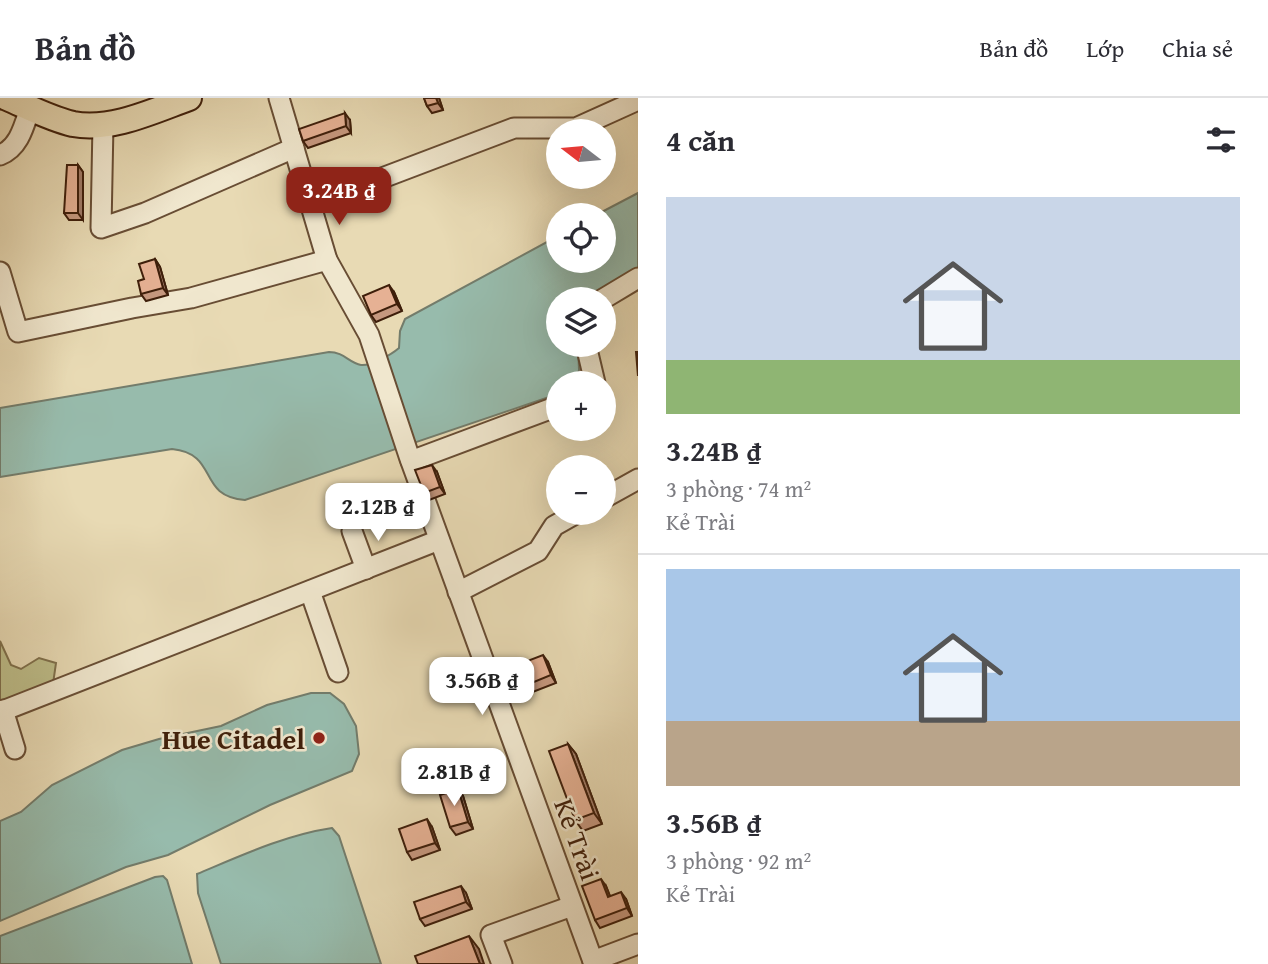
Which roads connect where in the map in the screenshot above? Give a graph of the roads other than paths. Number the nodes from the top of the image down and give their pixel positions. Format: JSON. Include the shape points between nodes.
{"nodes":[{"id":1,"x":8,"y":98,"type":"edge"},
{"id":2,"x":189,"y":98,"type":"edge"},
{"id":3,"x":279,"y":98,"type":"edge"},
{"id":4,"x":638,"y":100,"type":"edge"},
{"id":5,"x":30,"y":108,"type":"junction"},
{"id":6,"x":103,"y":124,"type":"junction"},
{"id":7,"x":294,"y":148,"type":"junction"},
{"id":8,"x":0,"y":155,"type":"edge"},
{"id":9,"x":311,"y":205,"type":"junction"},
{"id":10,"x":327,"y":260,"type":"junction"},
{"id":11,"x":0,"y":272,"type":"edge"},
{"id":12,"x":638,"y":278,"type":"edge"},
{"id":13,"x":616,"y":291,"type":"edge"},
{"id":14,"x":546,"y":409,"type":"edge"},
{"id":15,"x":410,"y":459,"type":"junction"},
{"id":16,"x":638,"y":478,"type":"edge"},
{"id":17,"x":616,"y":491,"type":"edge"},
{"id":18,"x":556,"y":525,"type":"edge"},
{"id":19,"x":352,"y":531,"type":"dead end"},
{"id":20,"x":439,"y":540,"type":"junction"},
{"id":21,"x":366,"y":569,"type":"junction"},
{"id":22,"x":310,"y":590,"type":"junction"},
{"id":23,"x":458,"y":592,"type":"junction"},
{"id":24,"x":338,"y":673,"type":"dead end"},
{"id":25,"x":2,"y":711,"type":"edge"},
{"id":26,"x":15,"y":749,"type":"dead end"},
{"id":27,"x":572,"y":906,"type":"junction"},
{"id":28,"x":638,"y":944,"type":"edge"},
{"id":29,"x":593,"y":963,"type":"edge"},
{"id":30,"x":502,"y":964,"type":"edge"}],
"edges":[{"from":1,"to":5,"type":"main road"},
{"from":2,"to":6,"type":"main road"},
{"from":3,"to":7,"type":"street"},
{"from":4,"to":9,"type":"street","via":[[576,128],[514,128]]},
{"from":5,"to":6,"type":"main road","via":[[73,124]]},
{"from":5,"to":8,"type":"street","via":[[20,137],[9,152]]},
{"from":6,"to":7,"type":"street","via":[[101,228]]},
{"from":7,"to":9,"type":"street"},
{"from":9,"to":10,"type":"street"},
{"from":10,"to":11,"type":"street","via":[[191,298],[18,332]]},
{"from":10,"to":15,"type":"street","name":"Kẻ Trài","via":[[369,335]]},
{"from":12,"to":13,"type":"street"},
{"from":14,"to":15,"type":"street"},
{"from":15,"to":20,"type":"street","name":"Kẻ Trài"},
{"from":16,"to":17,"type":"street"},
{"from":18,"to":23,"type":"street","via":[[538,551]]},
{"from":19,"to":21,"type":"street"},
{"from":20,"to":21,"type":"street"},
{"from":20,"to":23,"type":"street","name":"Kẻ Trài"},
{"from":21,"to":22,"type":"street"},
{"from":22,"to":24,"type":"street"},
{"from":22,"to":25,"type":"street"},
{"from":23,"to":27,"type":"street","name":"Kẻ Trài"},
{"from":25,"to":26,"type":"street"},
{"from":27,"to":29,"type":"street","name":"Kẻ Trài"},
{"from":27,"to":30,"type":"street","via":[[491,935]]},
{"from":28,"to":29,"type":"street"}]}
